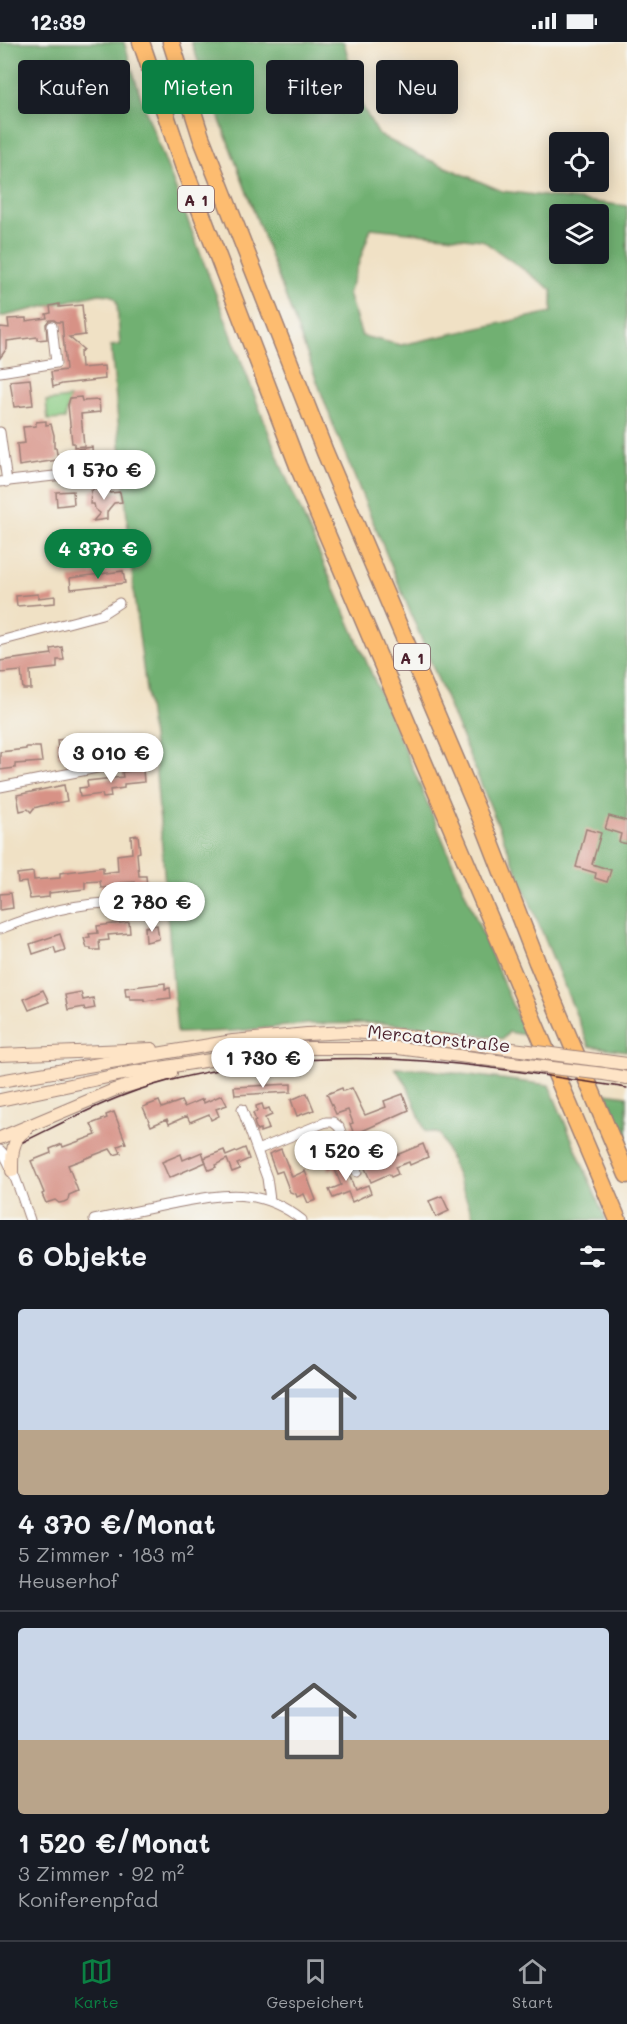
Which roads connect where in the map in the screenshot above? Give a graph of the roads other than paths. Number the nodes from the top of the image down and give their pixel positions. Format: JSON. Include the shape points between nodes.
{"nodes":[{"id":1,"x":141,"y":42,"type":"edge"},
{"id":2,"x":171,"y":42,"type":"edge"},
{"id":3,"x":52,"y":326,"type":"dead end"},
{"id":4,"x":0,"y":372,"type":"edge"},
{"id":5,"x":0,"y":432,"type":"edge"},
{"id":6,"x":72,"y":474,"type":"dead end"},
{"id":7,"x":3,"y":482,"type":"edge"},
{"id":8,"x":119,"y":603,"type":"dead end"},
{"id":9,"x":0,"y":641,"type":"edge"},
{"id":10,"x":133,"y":760,"type":"dead end"},
{"id":11,"x":0,"y":787,"type":"edge"},
{"id":12,"x":153,"y":907,"type":"dead end"},
{"id":13,"x":0,"y":929,"type":"edge"},
{"id":14,"x":204,"y":1046,"type":"junction"},
{"id":15,"x":290,"y":1050,"type":"junction"},
{"id":16,"x":0,"y":1055,"type":"edge"},
{"id":17,"x":627,"y":1065,"type":"edge"},
{"id":18,"x":627,"y":1078,"type":"edge"},
{"id":19,"x":0,"y":1081,"type":"edge"},
{"id":20,"x":0,"y":1100,"type":"edge"},
{"id":21,"x":242,"y":1109,"type":"dead end"},
{"id":22,"x":35,"y":1124,"type":"junction"},
{"id":23,"x":0,"y":1138,"type":"edge"},
{"id":24,"x":0,"y":1150,"type":"edge"},
{"id":25,"x":257,"y":1150,"type":"junction"},
{"id":26,"x":0,"y":1162,"type":"edge"},
{"id":27,"x":12,"y":1172,"type":"junction"},
{"id":28,"x":357,"y":1172,"type":"dead end"},
{"id":29,"x":627,"y":1175,"type":"edge"},
{"id":30,"x":270,"y":1200,"type":"junction"},
{"id":31,"x":30,"y":1220,"type":"edge"},
{"id":32,"x":94,"y":1220,"type":"edge"},
{"id":33,"x":302,"y":1220,"type":"edge"},
{"id":34,"x":618,"y":1220,"type":"edge"}],
"edges":[{"from":1,"to":34,"type":"highway","number":"A 1","via":[[183,165],[298,466]]},
{"from":2,"to":29,"type":"highway","number":"A 1","via":[[201,137],[325,452]]},
{"from":3,"to":4,"type":"street","via":[[56,363]]},
{"from":5,"to":7,"type":"street"},
{"from":6,"to":7,"type":"street"},
{"from":8,"to":9,"type":"street","via":[[102,614]]},
{"from":10,"to":11,"type":"street"},
{"from":12,"to":13,"type":"street","via":[[136,903],[77,907]]},
{"from":14,"to":16,"type":"main road"},
{"from":14,"to":17,"type":"main road","name":"Mercatorstraße","bridge":true,"via":[[275,1036],[349,1032]]},
{"from":14,"to":19,"type":"main road","name":"Mercatorstraße"},
{"from":15,"to":18,"type":"main road","name":"Mercatorstraße","bridge":true,"via":[[398,1048]]},
{"from":15,"to":20,"type":"main road","name":"Mercatorstraße","via":[[117,1075]]},
{"from":15,"to":22,"type":"main road","via":[[138,1082]]},
{"from":21,"to":25,"type":"street"},
{"from":22,"to":23,"type":"main road"},
{"from":22,"to":27,"type":"main road","via":[[16,1140]]},
{"from":24,"to":27,"type":"street"},
{"from":25,"to":28,"type":"street","via":[[333,1122],[339,1127]]},
{"from":25,"to":30,"type":"street"},
{"from":26,"to":27,"type":"street"},
{"from":27,"to":31,"type":"street"},
{"from":30,"to":32,"type":"street","via":[[239,1194],[212,1196]]},
{"from":30,"to":33,"type":"street"}]}
